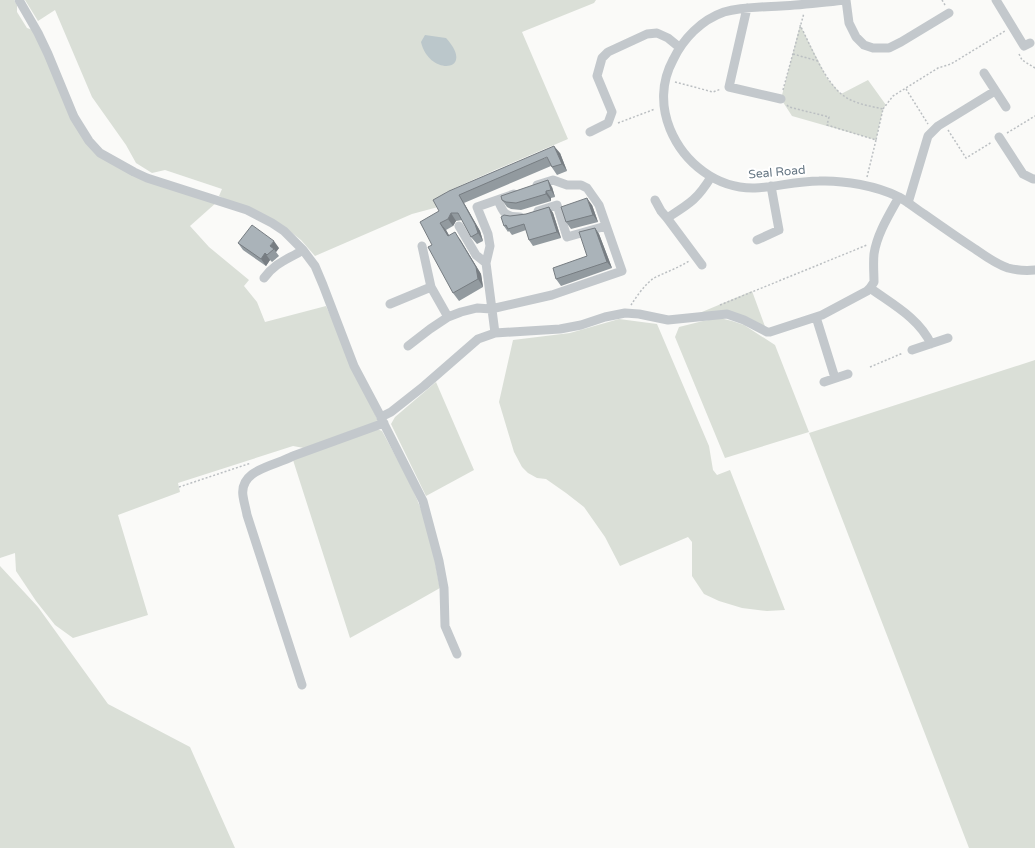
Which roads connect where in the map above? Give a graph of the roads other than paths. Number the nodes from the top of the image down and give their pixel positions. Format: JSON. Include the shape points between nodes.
{"nodes":[{"id":1,"x":19,"y":0,"type":"edge"},
{"id":2,"x":846,"y":0,"type":"edge"},
{"id":3,"x":996,"y":0,"type":"edge"},
{"id":4,"x":751,"y":5,"type":"edge"},
{"id":5,"x":949,"y":13,"type":"dead end"},
{"id":6,"x":1027,"y":45,"type":"road end"},
{"id":7,"x":679,"y":46,"type":"junction"},
{"id":8,"x":984,"y":73,"type":"dead end"},
{"id":9,"x":996,"y":91,"type":"junction"},
{"id":10,"x":781,"y":99,"type":"road end"},
{"id":11,"x":1006,"y":107,"type":"dead end"},
{"id":12,"x":590,"y":132,"type":"dead end"},
{"id":13,"x":999,"y":137,"type":"road end"},
{"id":14,"x":710,"y":177,"type":"junction"},
{"id":15,"x":1035,"y":179,"type":"edge"},
{"id":16,"x":772,"y":186,"type":"junction"},
{"id":17,"x":899,"y":197,"type":"junction"},
{"id":18,"x":498,"y":200,"type":"junction"},
{"id":19,"x":656,"y":200,"type":"dead end"},
{"id":20,"x":908,"y":203,"type":"junction"},
{"id":21,"x":667,"y":218,"type":"junction"},
{"id":22,"x":459,"y":226,"type":"edge"},
{"id":23,"x":606,"y":226,"type":"junction"},
{"id":24,"x":757,"y":240,"type":"dead end"},
{"id":25,"x":422,"y":246,"type":"dead end"},
{"id":26,"x":302,"y":250,"type":"junction"},
{"id":27,"x":486,"y":263,"type":"junction"},
{"id":28,"x":702,"y":264,"type":"dead end"},
{"id":29,"x":1035,"y":270,"type":"edge"},
{"id":30,"x":264,"y":278,"type":"dead end"},
{"id":31,"x":431,"y":287,"type":"junction"},
{"id":32,"x":870,"y":288,"type":"junction"},
{"id":33,"x":390,"y":304,"type":"dead end"},
{"id":34,"x":491,"y":309,"type":"junction"},
{"id":35,"x":448,"y":317,"type":"junction"},
{"id":36,"x":816,"y":317,"type":"junction"},
{"id":37,"x":495,"y":333,"type":"junction"},
{"id":38,"x":948,"y":338,"type":"dead end"},
{"id":39,"x":931,"y":344,"type":"junction"},
{"id":40,"x":408,"y":346,"type":"dead end"},
{"id":41,"x":912,"y":350,"type":"road end"},
{"id":42,"x":848,"y":374,"type":"dead end"},
{"id":43,"x":835,"y":378,"type":"junction"},
{"id":44,"x":824,"y":382,"type":"dead end"},
{"id":45,"x":382,"y":420,"type":"junction"},
{"id":46,"x":457,"y":654,"type":"dead end"},
{"id":47,"x":302,"y":685,"type":"dead end"}],
"edges":[{"from":1,"to":26,"type":"street","via":[[48,54],[77,123],[100,152],[141,175],[253,213],[284,231]]},
{"from":2,"to":4,"type":"street","name":"Seal Road"},
{"from":2,"to":5,"type":"street","name":"Seal Road","via":[[848,23],[856,37],[864,45],[873,48],[889,48]]},
{"from":3,"to":6,"type":"street","via":[[1012,27]]},
{"from":4,"to":7,"type":"street","name":"Seal Road","via":[[723,13],[705,22]]},
{"from":4,"to":10,"type":"street","via":[[730,86]]},
{"from":7,"to":12,"type":"street","via":[[657,33],[647,34],[608,52],[602,58],[597,76],[612,112],[608,123]]},
{"from":7,"to":14,"type":"street","name":"Seal Road","via":[[665,80],[663,95],[666,118],[675,140],[689,160]]},
{"from":8,"to":9,"type":"street"},
{"from":9,"to":11,"type":"street"},
{"from":9,"to":20,"type":"street","via":[[943,123],[928,136]]},
{"from":13,"to":15,"type":"street","via":[[1023,174]]},
{"from":14,"to":16,"type":"street","name":"Seal Road","via":[[736,187]]},
{"from":14,"to":21,"type":"street","via":[[701,192],[689,204]]},
{"from":16,"to":17,"type":"street","name":"Seal Road","via":[[796,182],[846,182]]},
{"from":16,"to":24,"type":"street","via":[[779,230]]},
{"from":17,"to":20,"type":"street","name":"Seal Road"},
{"from":17,"to":32,"type":"street","via":[[878,240],[874,255],[874,282]]},
{"from":18,"to":23,"type":"street","via":[[553,180],[567,185],[581,185],[594,196]]},
{"from":18,"to":23,"type":"street","via":[[502,211],[509,216],[519,217],[557,205],[567,237]]},
{"from":18,"to":27,"type":"street","via":[[477,207],[490,246]]},
{"from":19,"to":21,"type":"street"},
{"from":20,"to":29,"type":"street","name":"Seal Road","via":[[991,260],[1008,268]]},
{"from":21,"to":28,"type":"street"},
{"from":22,"to":27,"type":"street","via":[[476,255]]},
{"from":23,"to":34,"type":"street","via":[[622,271],[552,295]]},
{"from":25,"to":31,"type":"street"},
{"from":26,"to":30,"type":"street","via":[[275,266]]},
{"from":26,"to":45,"type":"street","via":[[319,274],[354,366]]},
{"from":27,"to":34,"type":"street"},
{"from":31,"to":33,"type":"street"},
{"from":31,"to":35,"type":"street"},
{"from":32,"to":36,"type":"street"},
{"from":32,"to":39,"type":"street","via":[[913,319]]},
{"from":34,"to":35,"type":"street","via":[[477,308]]},
{"from":34,"to":37,"type":"street"},
{"from":35,"to":40,"type":"street"},
{"from":36,"to":37,"type":"street","via":[[767,332],[727,314],[668,320],[625,313],[560,329]]},
{"from":36,"to":43,"type":"street"},
{"from":37,"to":45,"type":"street","via":[[478,339]]},
{"from":38,"to":39,"type":"street"},
{"from":39,"to":41,"type":"street"},
{"from":42,"to":43,"type":"street"},
{"from":43,"to":44,"type":"street"},
{"from":45,"to":46,"type":"street","via":[[428,515],[444,588],[445,626]]},
{"from":45,"to":47,"type":"street","via":[[255,471],[245,482],[243,496],[247,515]]}]}
